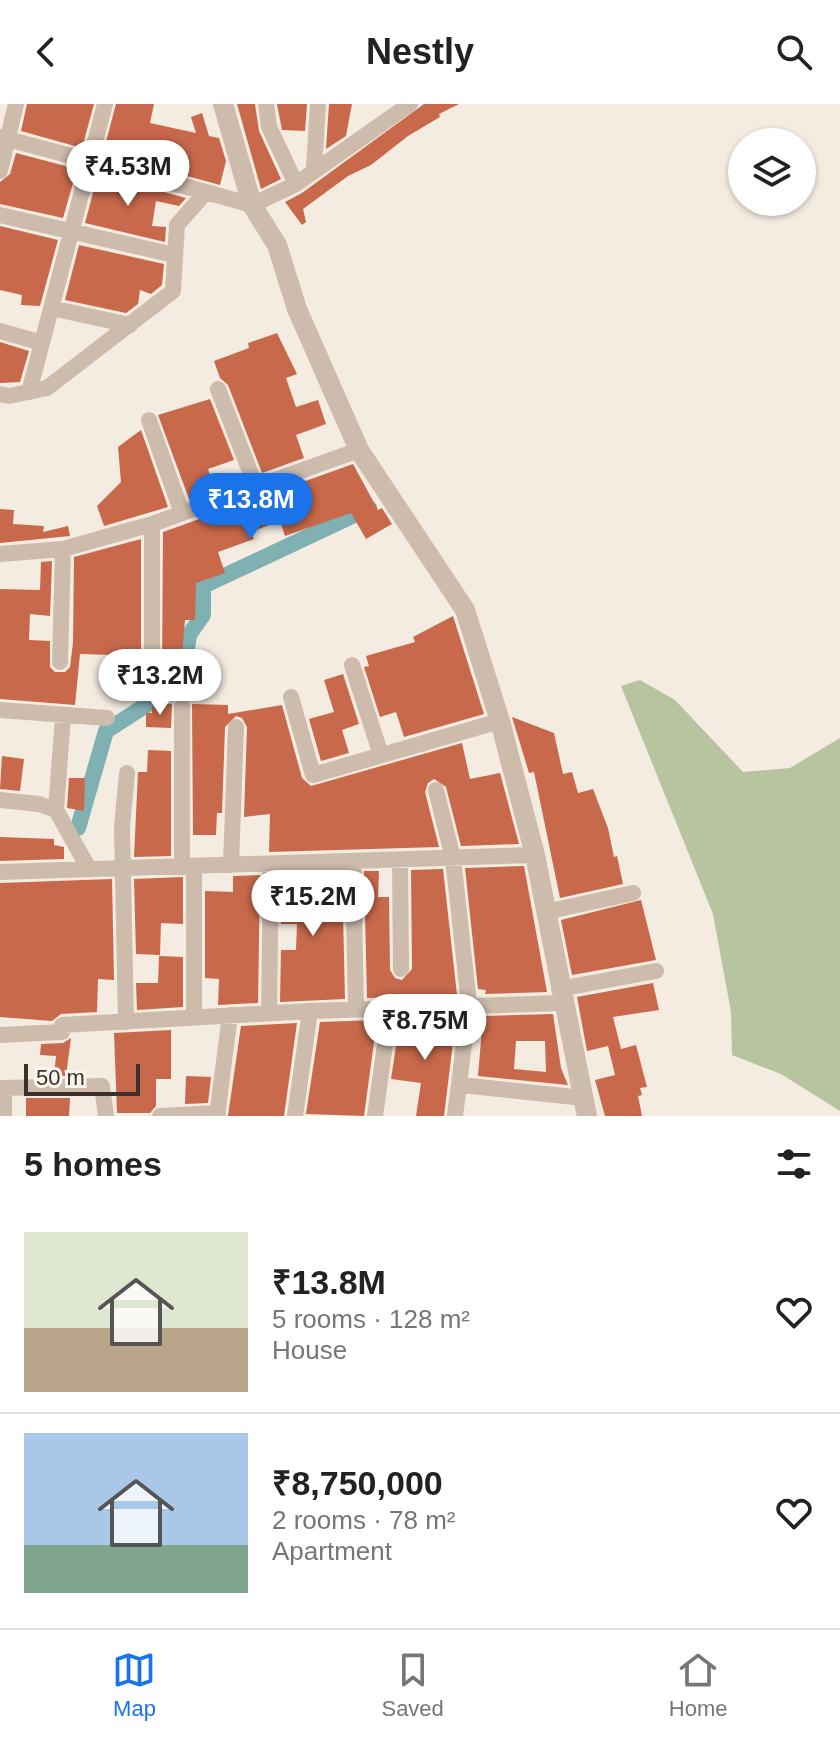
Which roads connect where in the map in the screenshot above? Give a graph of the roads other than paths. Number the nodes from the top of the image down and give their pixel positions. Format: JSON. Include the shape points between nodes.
{"nodes":[{"id":1,"x":16,"y":104,"type":"edge"},
{"id":2,"x":105,"y":104,"type":"edge"},
{"id":3,"x":223,"y":104,"type":"edge"},
{"id":4,"x":266,"y":104,"type":"edge"},
{"id":5,"x":318,"y":104,"type":"edge"},
{"id":6,"x":410,"y":104,"type":"edge"},
{"id":7,"x":387,"y":111,"type":"edge"},
{"id":8,"x":4,"y":138,"type":"edge"},
{"id":9,"x":90,"y":161,"type":"junction"},
{"id":10,"x":314,"y":168,"type":"junction"},
{"id":11,"x":0,"y":171,"type":"edge"},
{"id":12,"x":296,"y":184,"type":"junction"},
{"id":13,"x":206,"y":192,"type":"junction"},
{"id":14,"x":252,"y":205,"type":"junction"},
{"id":15,"x":0,"y":215,"type":"edge"},
{"id":16,"x":71,"y":232,"type":"junction"},
{"id":17,"x":174,"y":255,"type":"junction"},
{"id":18,"x":51,"y":308,"type":"junction"},
{"id":19,"x":130,"y":325,"type":"junction"},
{"id":20,"x":0,"y":331,"type":"edge"},
{"id":21,"x":42,"y":343,"type":"junction"},
{"id":22,"x":218,"y":389,"type":"dead end"},
{"id":23,"x":29,"y":392,"type":"junction"},
{"id":24,"x":0,"y":394,"type":"edge"},
{"id":25,"x":149,"y":420,"type":"dead end"},
{"id":26,"x":359,"y":450,"type":"junction"},
{"id":27,"x":256,"y":487,"type":"junction"},
{"id":28,"x":182,"y":513,"type":"junction"},
{"id":29,"x":152,"y":524,"type":"junction"},
{"id":30,"x":63,"y":549,"type":"junction"},
{"id":31,"x":0,"y":554,"type":"edge"},
{"id":32,"x":60,"y":662,"type":"dead end"},
{"id":33,"x":352,"y":665,"type":"dead end"},
{"id":34,"x":152,"y":672,"type":"dead end"},
{"id":35,"x":291,"y":697,"type":"dead end"},
{"id":36,"x":182,"y":707,"type":"dead end"},
{"id":37,"x":0,"y":710,"type":"edge"},
{"id":38,"x":63,"y":717,"type":"junction"},
{"id":39,"x":107,"y":718,"type":"dead end"},
{"id":40,"x":500,"y":721,"type":"junction"},
{"id":41,"x":236,"y":727,"type":"dead end"},
{"id":42,"x":381,"y":755,"type":"junction"},
{"id":43,"x":127,"y":773,"type":"dead end"},
{"id":44,"x":436,"y":790,"type":"dead end"},
{"id":45,"x":0,"y":800,"type":"edge"},
{"id":46,"x":56,"y":810,"type":"junction"},
{"id":47,"x":535,"y":855,"type":"junction"},
{"id":48,"x":453,"y":858,"type":"junction"},
{"id":49,"x":400,"y":860,"type":"junction"},
{"id":50,"x":353,"y":861,"type":"junction"},
{"id":51,"x":271,"y":864,"type":"junction"},
{"id":52,"x":231,"y":865,"type":"junction"},
{"id":53,"x":188,"y":866,"type":"junction"},
{"id":54,"x":125,"y":868,"type":"junction"},
{"id":55,"x":89,"y":869,"type":"junction"},
{"id":56,"x":0,"y":872,"type":"edge"},
{"id":57,"x":633,"y":893,"type":"dead end"},
{"id":58,"x":545,"y":912,"type":"junction"},
{"id":59,"x":401,"y":969,"type":"dead end"},
{"id":60,"x":656,"y":971,"type":"dead end"},
{"id":61,"x":561,"y":996,"type":"junction"},
{"id":62,"x":469,"y":1004,"type":"junction"},
{"id":63,"x":356,"y":1009,"type":"junction"},
{"id":64,"x":390,"y":1009,"type":"junction"},
{"id":65,"x":310,"y":1011,"type":"junction"},
{"id":66,"x":269,"y":1013,"type":"junction"},
{"id":67,"x":230,"y":1015,"type":"junction"},
{"id":68,"x":194,"y":1017,"type":"junction"},
{"id":69,"x":126,"y":1022,"type":"junction"},
{"id":70,"x":0,"y":1035,"type":"edge"},
{"id":71,"x":461,"y":1085,"type":"junction"},
{"id":72,"x":2,"y":1088,"type":"edge"},
{"id":73,"x":585,"y":1107,"type":"edge"},
{"id":74,"x":218,"y":1115,"type":"edge"},
{"id":75,"x":4,"y":1116,"type":"edge"},
{"id":76,"x":106,"y":1116,"type":"edge"},
{"id":77,"x":160,"y":1116,"type":"edge"},
{"id":78,"x":295,"y":1116,"type":"edge"},
{"id":79,"x":375,"y":1116,"type":"edge"},
{"id":80,"x":455,"y":1116,"type":"edge"}],
"edges":[{"from":1,"to":8,"type":"street"},
{"from":2,"to":9,"type":"street"},
{"from":3,"to":14,"type":"street"},
{"from":4,"to":12,"type":"street","via":[[269,127]]},
{"from":5,"to":10,"type":"street"},
{"from":6,"to":7,"type":"street"},
{"from":7,"to":10,"type":"street"},
{"from":8,"to":9,"type":"street"},
{"from":8,"to":11,"type":"street"},
{"from":9,"to":13,"type":"street"},
{"from":9,"to":16,"type":"street"},
{"from":10,"to":12,"type":"street"},
{"from":12,"to":14,"type":"street"},
{"from":13,"to":14,"type":"street"},
{"from":13,"to":17,"type":"street","via":[[177,225]]},
{"from":14,"to":26,"type":"street","via":[[277,245],[297,309]]},
{"from":15,"to":16,"type":"street"},
{"from":16,"to":17,"type":"street"},
{"from":16,"to":18,"type":"street"},
{"from":17,"to":19,"type":"street","via":[[173,291]]},
{"from":18,"to":19,"type":"street"},
{"from":18,"to":21,"type":"street"},
{"from":19,"to":23,"type":"street","via":[[47,388]]},
{"from":20,"to":21,"type":"street"},
{"from":21,"to":23,"type":"street"},
{"from":22,"to":27,"type":"street"},
{"from":23,"to":24,"type":"street"},
{"from":25,"to":28,"type":"street"},
{"from":26,"to":27,"type":"street"},
{"from":26,"to":40,"type":"street","via":[[465,610]]},
{"from":27,"to":28,"type":"street"},
{"from":28,"to":29,"type":"street"},
{"from":29,"to":30,"type":"street"},
{"from":29,"to":34,"type":"street"},
{"from":30,"to":31,"type":"street"},
{"from":30,"to":32,"type":"street"},
{"from":33,"to":42,"type":"street"},
{"from":35,"to":42,"type":"street","via":[[313,775]]},
{"from":36,"to":53,"type":"street"},
{"from":37,"to":38,"type":"street"},
{"from":38,"to":39,"type":"street"},
{"from":38,"to":46,"type":"street"},
{"from":40,"to":42,"type":"street"},
{"from":40,"to":47,"type":"street"},
{"from":41,"to":52,"type":"street"},
{"from":43,"to":54,"type":"street"},
{"from":44,"to":48,"type":"street"},
{"from":45,"to":46,"type":"street"},
{"from":46,"to":55,"type":"street"},
{"from":47,"to":48,"type":"street"},
{"from":47,"to":58,"type":"street"},
{"from":48,"to":49,"type":"street"},
{"from":48,"to":62,"type":"street"},
{"from":49,"to":50,"type":"street"},
{"from":49,"to":59,"type":"street"},
{"from":50,"to":51,"type":"street"},
{"from":50,"to":63,"type":"street"},
{"from":51,"to":52,"type":"street"},
{"from":51,"to":66,"type":"street"},
{"from":52,"to":53,"type":"street"},
{"from":53,"to":54,"type":"street"},
{"from":53,"to":68,"type":"street"},
{"from":54,"to":55,"type":"street"},
{"from":54,"to":69,"type":"street"},
{"from":55,"to":56,"type":"street"},
{"from":57,"to":58,"type":"street"},
{"from":58,"to":61,"type":"street"},
{"from":60,"to":61,"type":"street"},
{"from":61,"to":62,"type":"street"},
{"from":61,"to":73,"type":"street"},
{"from":62,"to":64,"type":"street"},
{"from":62,"to":71,"type":"street"},
{"from":63,"to":64,"type":"street"},
{"from":63,"to":65,"type":"street"},
{"from":64,"to":79,"type":"street"},
{"from":65,"to":66,"type":"street"},
{"from":65,"to":78,"type":"street"},
{"from":66,"to":67,"type":"street"},
{"from":67,"to":68,"type":"street"},
{"from":67,"to":74,"type":"street"},
{"from":68,"to":69,"type":"street"},
{"from":69,"to":70,"type":"street"},
{"from":71,"to":73,"type":"street"},
{"from":71,"to":80,"type":"street"},
{"from":72,"to":75,"type":"street"},
{"from":72,"to":76,"type":"street","via":[[102,1086]]},
{"from":74,"to":77,"type":"street"}]}
